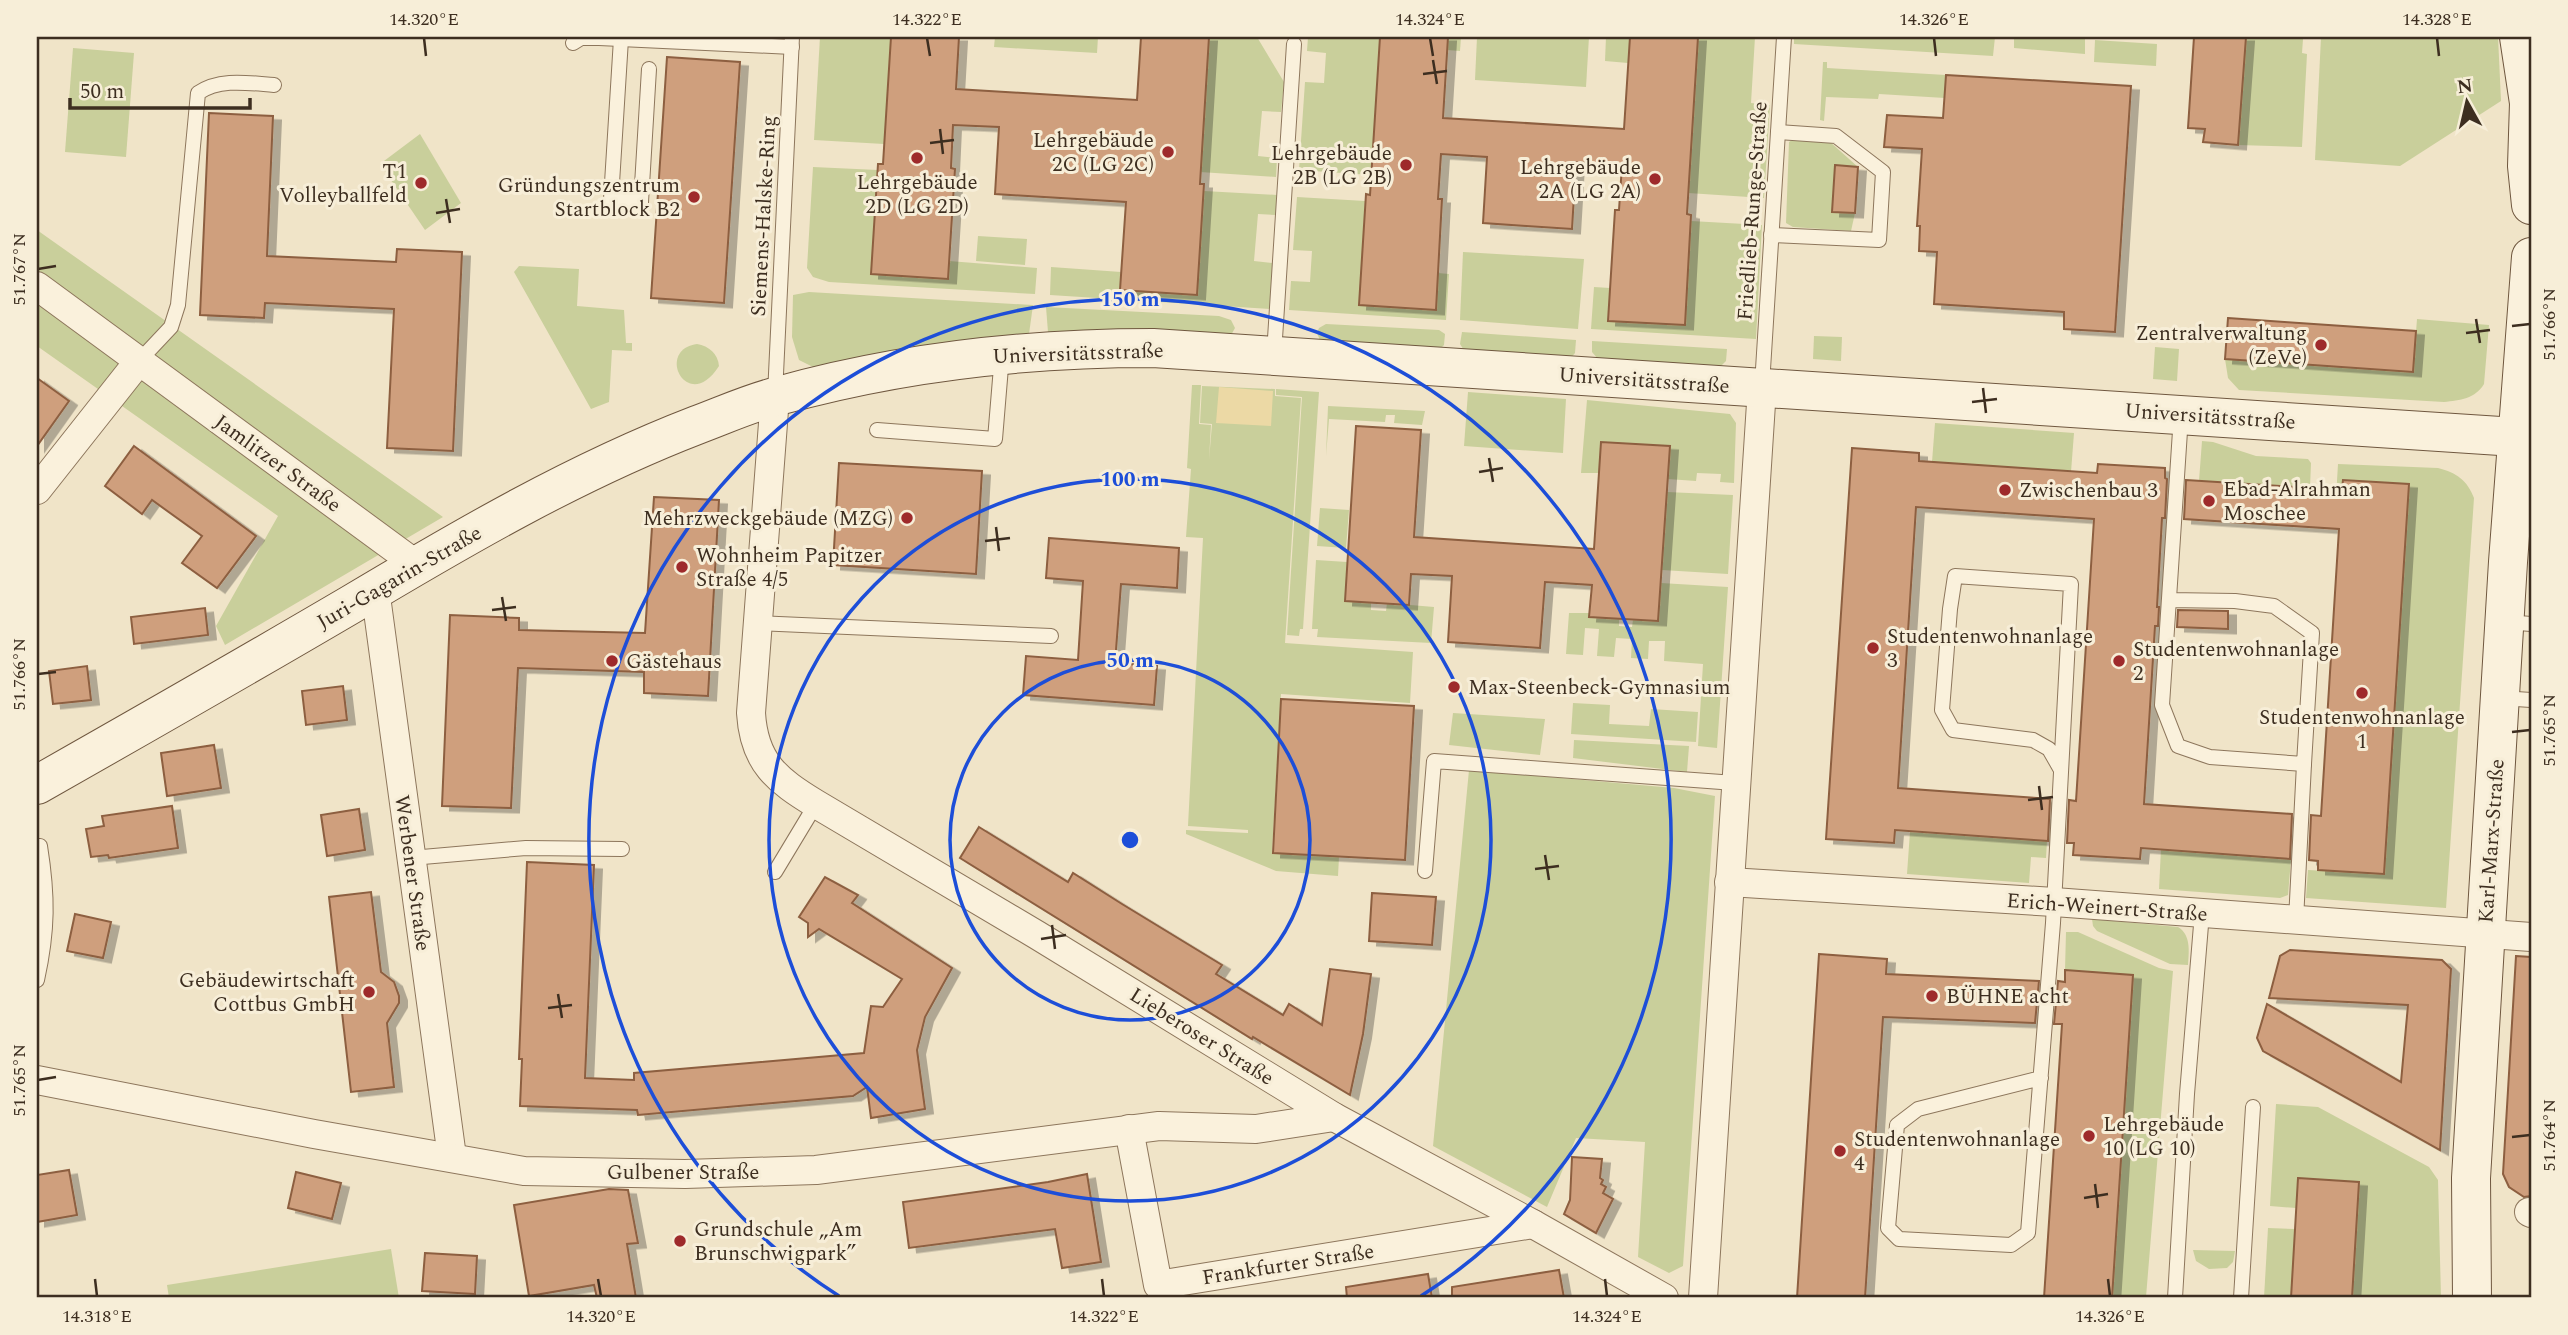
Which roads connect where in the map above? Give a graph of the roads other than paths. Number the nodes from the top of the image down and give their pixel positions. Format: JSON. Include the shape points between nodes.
{"nodes":[{"id":1,"x":1784,"y":37,"type":"edge"},
{"id":2,"x":2519,"y":37,"type":"edge"},
{"id":3,"x":621,"y":39,"type":"junction"},
{"id":4,"x":792,"y":42,"type":"edge"},
{"id":5,"x":573,"y":43,"type":"dead end"},
{"id":6,"x":1294,"y":44,"type":"dead end"},
{"id":7,"x":649,"y":69,"type":"dead end"},
{"id":8,"x":274,"y":85,"type":"dead end"},
{"id":9,"x":1778,"y":132,"type":"junction"},
{"id":10,"x":2531,"y":205,"type":"edge"},
{"id":11,"x":1771,"y":235,"type":"junction"},
{"id":12,"x":2531,"y":257,"type":"edge"},
{"id":13,"x":37,"y":286,"type":"edge"},
{"id":14,"x":2529,"y":327,"type":"edge"},
{"id":15,"x":1002,"y":355,"type":"junction"},
{"id":16,"x":1274,"y":356,"type":"junction"},
{"id":17,"x":139,"y":361,"type":"junction"},
{"id":18,"x":1762,"y":388,"type":"junction"},
{"id":19,"x":775,"y":397,"type":"junction"},
{"id":20,"x":2182,"y":415,"type":"junction"},
{"id":21,"x":877,"y":430,"type":"dead end"},
{"id":22,"x":2524,"y":438,"type":"edge"},
{"id":23,"x":37,"y":490,"type":"edge"},
{"id":24,"x":417,"y":565,"type":"junction"},
{"id":25,"x":375,"y":589,"type":"junction"},
{"id":26,"x":2169,"y":600,"type":"junction"},
{"id":27,"x":758,"y":623,"type":"junction"},
{"id":28,"x":2518,"y":623,"type":"edge"},
{"id":29,"x":1051,"y":636,"type":"dead end"},
{"id":30,"x":2516,"y":699,"type":"edge"},
{"id":31,"x":2304,"y":764,"type":"junction"},
{"id":32,"x":2061,"y":770,"type":"junction"},
{"id":33,"x":1735,"y":783,"type":"junction"},
{"id":34,"x":37,"y":785,"type":"edge"},
{"id":35,"x":816,"y":804,"type":"junction"},
{"id":36,"x":40,"y":846,"type":"dead end"},
{"id":37,"x":622,"y":849,"type":"dead end"},
{"id":38,"x":411,"y":859,"type":"junction"},
{"id":39,"x":1425,"y":871,"type":"dead end"},
{"id":40,"x":775,"y":872,"type":"dead end"},
{"id":41,"x":1729,"y":882,"type":"junction"},
{"id":42,"x":2054,"y":902,"type":"junction"},
{"id":43,"x":2202,"y":914,"type":"junction"},
{"id":44,"x":2296,"y":920,"type":"junction"},
{"id":45,"x":2485,"y":934,"type":"junction"},
{"id":46,"x":2531,"y":937,"type":"edge"},
{"id":47,"x":37,"y":979,"type":"edge"},
{"id":48,"x":2041,"y":1078,"type":"junction"},
{"id":49,"x":37,"y":1080,"type":"edge"},
{"id":50,"x":2253,"y":1107,"type":"dead end"},
{"id":51,"x":1334,"y":1117,"type":"junction"},
{"id":52,"x":1129,"y":1129,"type":"junction"},
{"id":53,"x":452,"y":1157,"type":"junction"},
{"id":54,"x":2470,"y":1197,"type":"junction"},
{"id":55,"x":1533,"y":1224,"type":"junction"},
{"id":56,"x":1664,"y":1298,"type":"edge"},
{"id":57,"x":1703,"y":1298,"type":"edge"},
{"id":58,"x":2175,"y":1298,"type":"edge"},
{"id":59,"x":2241,"y":1298,"type":"edge"},
{"id":60,"x":2472,"y":1298,"type":"edge"},
{"id":61,"x":2484,"y":1298,"type":"edge"}],
"edges":[{"from":1,"to":9,"type":"lane","name":"Friedlieb-Runge-Straße"},
{"from":2,"to":10,"type":"street","via":[[2529,103]]},
{"from":3,"to":4,"type":"lane"},
{"from":3,"to":5,"type":"lane","via":[[581,38]]},
{"from":3,"to":7,"type":"lane","via":[[611,200],[641,202]]},
{"from":4,"to":19,"type":"lane","name":"Siemens-Halske-Ring"},
{"from":6,"to":16,"type":"lane"},
{"from":8,"to":17,"type":"lane","via":[[230,83],[198,93],[178,305],[171,327]]},
{"from":9,"to":11,"type":"lane","name":"Friedlieb-Runge-Straße"},
{"from":9,"to":11,"type":"lane","via":[[1836,136],[1883,172],[1880,240]]},
{"from":11,"to":18,"type":"lane","name":"Friedlieb-Runge-Straße"},
{"from":12,"to":14,"type":"street","name":"Karl-Marx-Straße"},
{"from":13,"to":17,"type":"street","name":"Jamlitzer Straße"},
{"from":14,"to":22,"type":"street","name":"Karl-Marx-Straße"},
{"from":15,"to":16,"type":"street","name":"Universitätsstraße","via":[[1153,348]]},
{"from":15,"to":19,"type":"street","name":"Universitätsstraße","via":[[849,378]]},
{"from":15,"to":21,"type":"lane","via":[[995,439]]},
{"from":16,"to":18,"type":"street","name":"Universitätsstraße"},
{"from":17,"to":23,"type":"street"},
{"from":17,"to":24,"type":"street","name":"Jamlitzer Straße"},
{"from":18,"to":20,"type":"street","name":"Universitätsstraße"},
{"from":18,"to":33,"type":"street"},
{"from":19,"to":24,"type":"street","name":"Juri-Gagarin-Straße","via":[[615,458]]},
{"from":19,"to":27,"type":"street"},
{"from":20,"to":22,"type":"street","name":"Universitätsstraße"},
{"from":20,"to":26,"type":"lane"},
{"from":22,"to":28,"type":"street","name":"Karl-Marx-Straße","via":[[2514,562]]},
{"from":24,"to":25,"type":"street","name":"Juri-Gagarin-Straße"},
{"from":25,"to":34,"type":"street","name":"Juri-Gagarin-Straße"},
{"from":25,"to":38,"type":"street","name":"Werbener Straße"},
{"from":26,"to":31,"type":"lane","via":[[2162,705],[2178,746],[2210,757]]},
{"from":26,"to":31,"type":"lane","via":[[2274,606],[2312,633]]},
{"from":27,"to":29,"type":"lane"},
{"from":27,"to":35,"type":"street","name":"Lieberoser Straße","via":[[752,732],[768,769]]},
{"from":28,"to":30,"type":"street","name":"Karl-Marx-Straße"},
{"from":30,"to":45,"type":"street","name":"Karl-Marx-Straße"},
{"from":31,"to":44,"type":"lane"},
{"from":32,"to":32,"type":"lane","via":[[2071,584],[1955,576],[1942,710],[1953,730],[2033,740],[2049,749]]},
{"from":32,"to":42,"type":"lane"},
{"from":33,"to":39,"type":"lane","via":[[1434,761]]},
{"from":33,"to":41,"type":"street"},
{"from":35,"to":40,"type":"lane"},
{"from":35,"to":51,"type":"street","name":"Lieberoser Straße"},
{"from":36,"to":47,"type":"lane","via":[[46,940]]},
{"from":37,"to":38,"type":"lane","via":[[526,848]]},
{"from":38,"to":53,"type":"street","name":"Werbener Straße"},
{"from":41,"to":42,"type":"street","name":"Erich-Weinert-Straße"},
{"from":41,"to":57,"type":"street"},
{"from":42,"to":43,"type":"street","name":"Erich-Weinert-Straße"},
{"from":42,"to":48,"type":"lane"},
{"from":43,"to":44,"type":"street","name":"Erich-Weinert-Straße"},
{"from":43,"to":58,"type":"lane"},
{"from":44,"to":45,"type":"street","name":"Erich-Weinert-Straße"},
{"from":45,"to":46,"type":"street","name":"Erich-Weinert-Straße"},
{"from":45,"to":54,"type":"street","name":"Karl-Marx-Straße"},
{"from":48,"to":48,"type":"lane","via":[[1918,1109],[1897,1125],[1888,1228],[1899,1239],[2011,1245],[2028,1233]]},
{"from":49,"to":53,"type":"street","name":"Gulbener Straße"},
{"from":50,"to":59,"type":"lane"},
{"from":51,"to":52,"type":"street","name":"Gulbener Straße","via":[[1256,1129]]},
{"from":51,"to":55,"type":"street","name":"Lieberoser Straße"},
{"from":52,"to":53,"type":"street","name":"Gulbener Straße","via":[[816,1170],[685,1174],[524,1171]]},
{"from":52,"to":55,"type":"street","name":"Frankfurter Straße","via":[[1158,1285]]},
{"from":54,"to":60,"type":"street","name":"Karl-Marx-Straße"},
{"from":54,"to":61,"type":"street","name":"Karl-Marx-Straße"},
{"from":55,"to":56,"type":"street","name":"Lieberoser Straße"}]}
